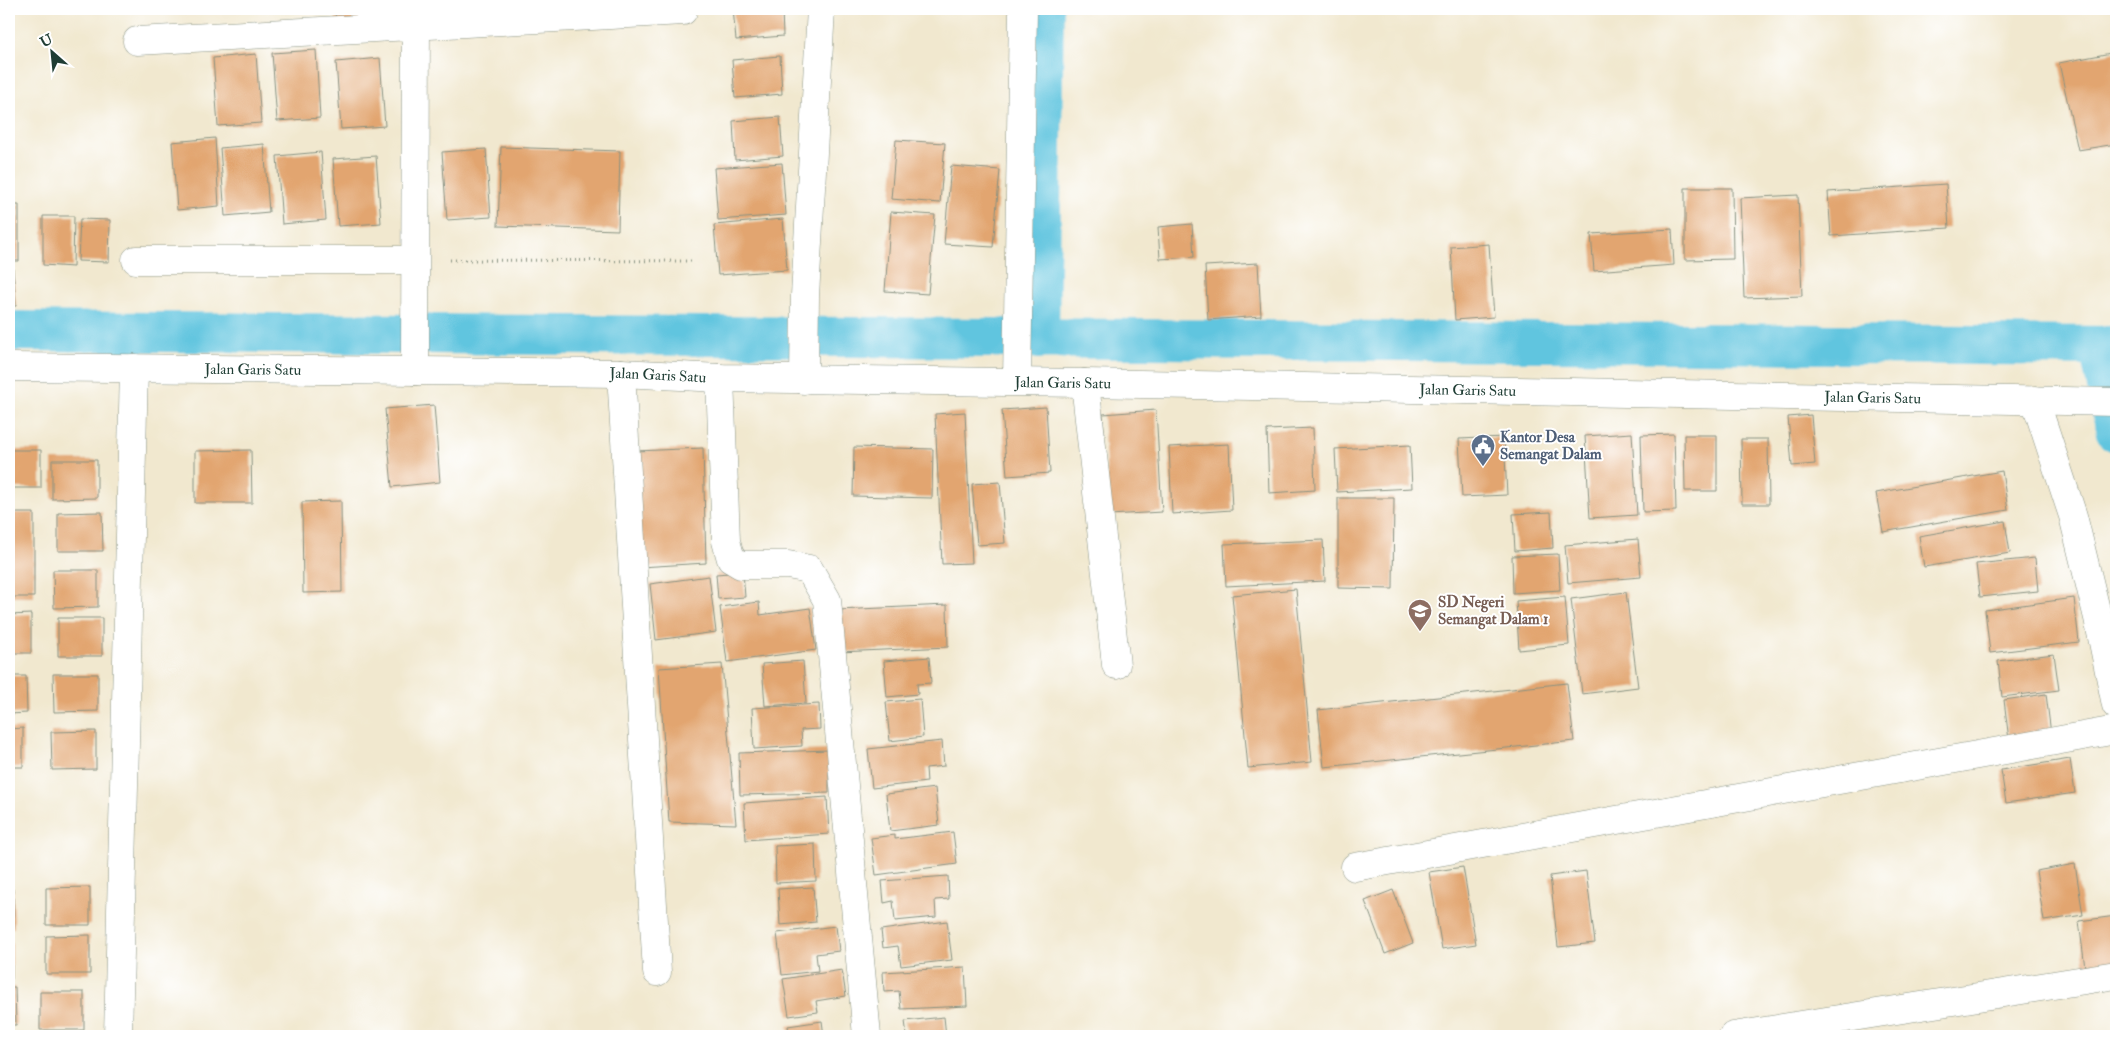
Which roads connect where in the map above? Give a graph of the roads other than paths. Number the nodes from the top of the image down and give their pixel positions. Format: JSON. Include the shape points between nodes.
{"nodes":[{"id":1,"x":821,"y":9,"type":"edge"},
{"id":2,"x":1023,"y":9,"type":"edge"},
{"id":3,"x":683,"y":11,"type":"dead end"},
{"id":4,"x":416,"y":17,"type":"edge"},
{"id":5,"x":136,"y":41,"type":"dead end"},
{"id":6,"x":136,"y":260,"type":"dead end"},
{"id":7,"x":414,"y":260,"type":"junction"},
{"id":8,"x":415,"y":360,"type":"junction"},
{"id":9,"x":804,"y":366,"type":"junction"},
{"id":10,"x":9,"y":367,"type":"edge"},
{"id":11,"x":134,"y":368,"type":"junction"},
{"id":12,"x":1018,"y":371,"type":"junction"},
{"id":13,"x":621,"y":373,"type":"junction"},
{"id":14,"x":720,"y":378,"type":"junction"},
{"id":15,"x":1085,"y":382,"type":"junction"},
{"id":16,"x":2045,"y":401,"type":"junction"},
{"id":17,"x":2116,"y":402,"type":"edge"},
{"id":18,"x":1116,"y":665,"type":"dead end"},
{"id":19,"x":2116,"y":705,"type":"edge"},
{"id":20,"x":2116,"y":730,"type":"edge"},
{"id":21,"x":1354,"y":866,"type":"dead end"},
{"id":22,"x":657,"y":972,"type":"dead end"},
{"id":23,"x":2116,"y":975,"type":"edge"},
{"id":24,"x":118,"y":1036,"type":"edge"},
{"id":25,"x":867,"y":1036,"type":"edge"},
{"id":26,"x":1733,"y":1036,"type":"edge"}],
"edges":[{"from":1,"to":9,"type":"street"},
{"from":2,"to":12,"type":"street"},
{"from":3,"to":4,"type":"street"},
{"from":4,"to":5,"type":"street"},
{"from":4,"to":7,"type":"street"},
{"from":6,"to":7,"type":"street"},
{"from":7,"to":8,"type":"street"},
{"from":8,"to":11,"type":"street","name":"Jalan Garis Satu"},
{"from":8,"to":13,"type":"street","name":"Jalan Garis Satu"},
{"from":9,"to":12,"type":"street","name":"Jalan Garis Satu"},
{"from":9,"to":14,"type":"street","name":"Jalan Garis Satu"},
{"from":10,"to":11,"type":"street","name":"Jalan Garis Satu"},
{"from":11,"to":24,"type":"street"},
{"from":12,"to":15,"type":"street","name":"Jalan Garis Satu"},
{"from":13,"to":14,"type":"street","name":"Jalan Garis Satu"},
{"from":13,"to":22,"type":"street"},
{"from":14,"to":25,"type":"street","via":[[726,541],[731,559],[741,565],[788,565],[809,569],[828,600]]},
{"from":15,"to":16,"type":"street","name":"Jalan Garis Satu"},
{"from":15,"to":18,"type":"street"},
{"from":16,"to":17,"type":"street","name":"Jalan Garis Satu"},
{"from":16,"to":19,"type":"street"},
{"from":20,"to":21,"type":"street"},
{"from":23,"to":26,"type":"street"}]}
